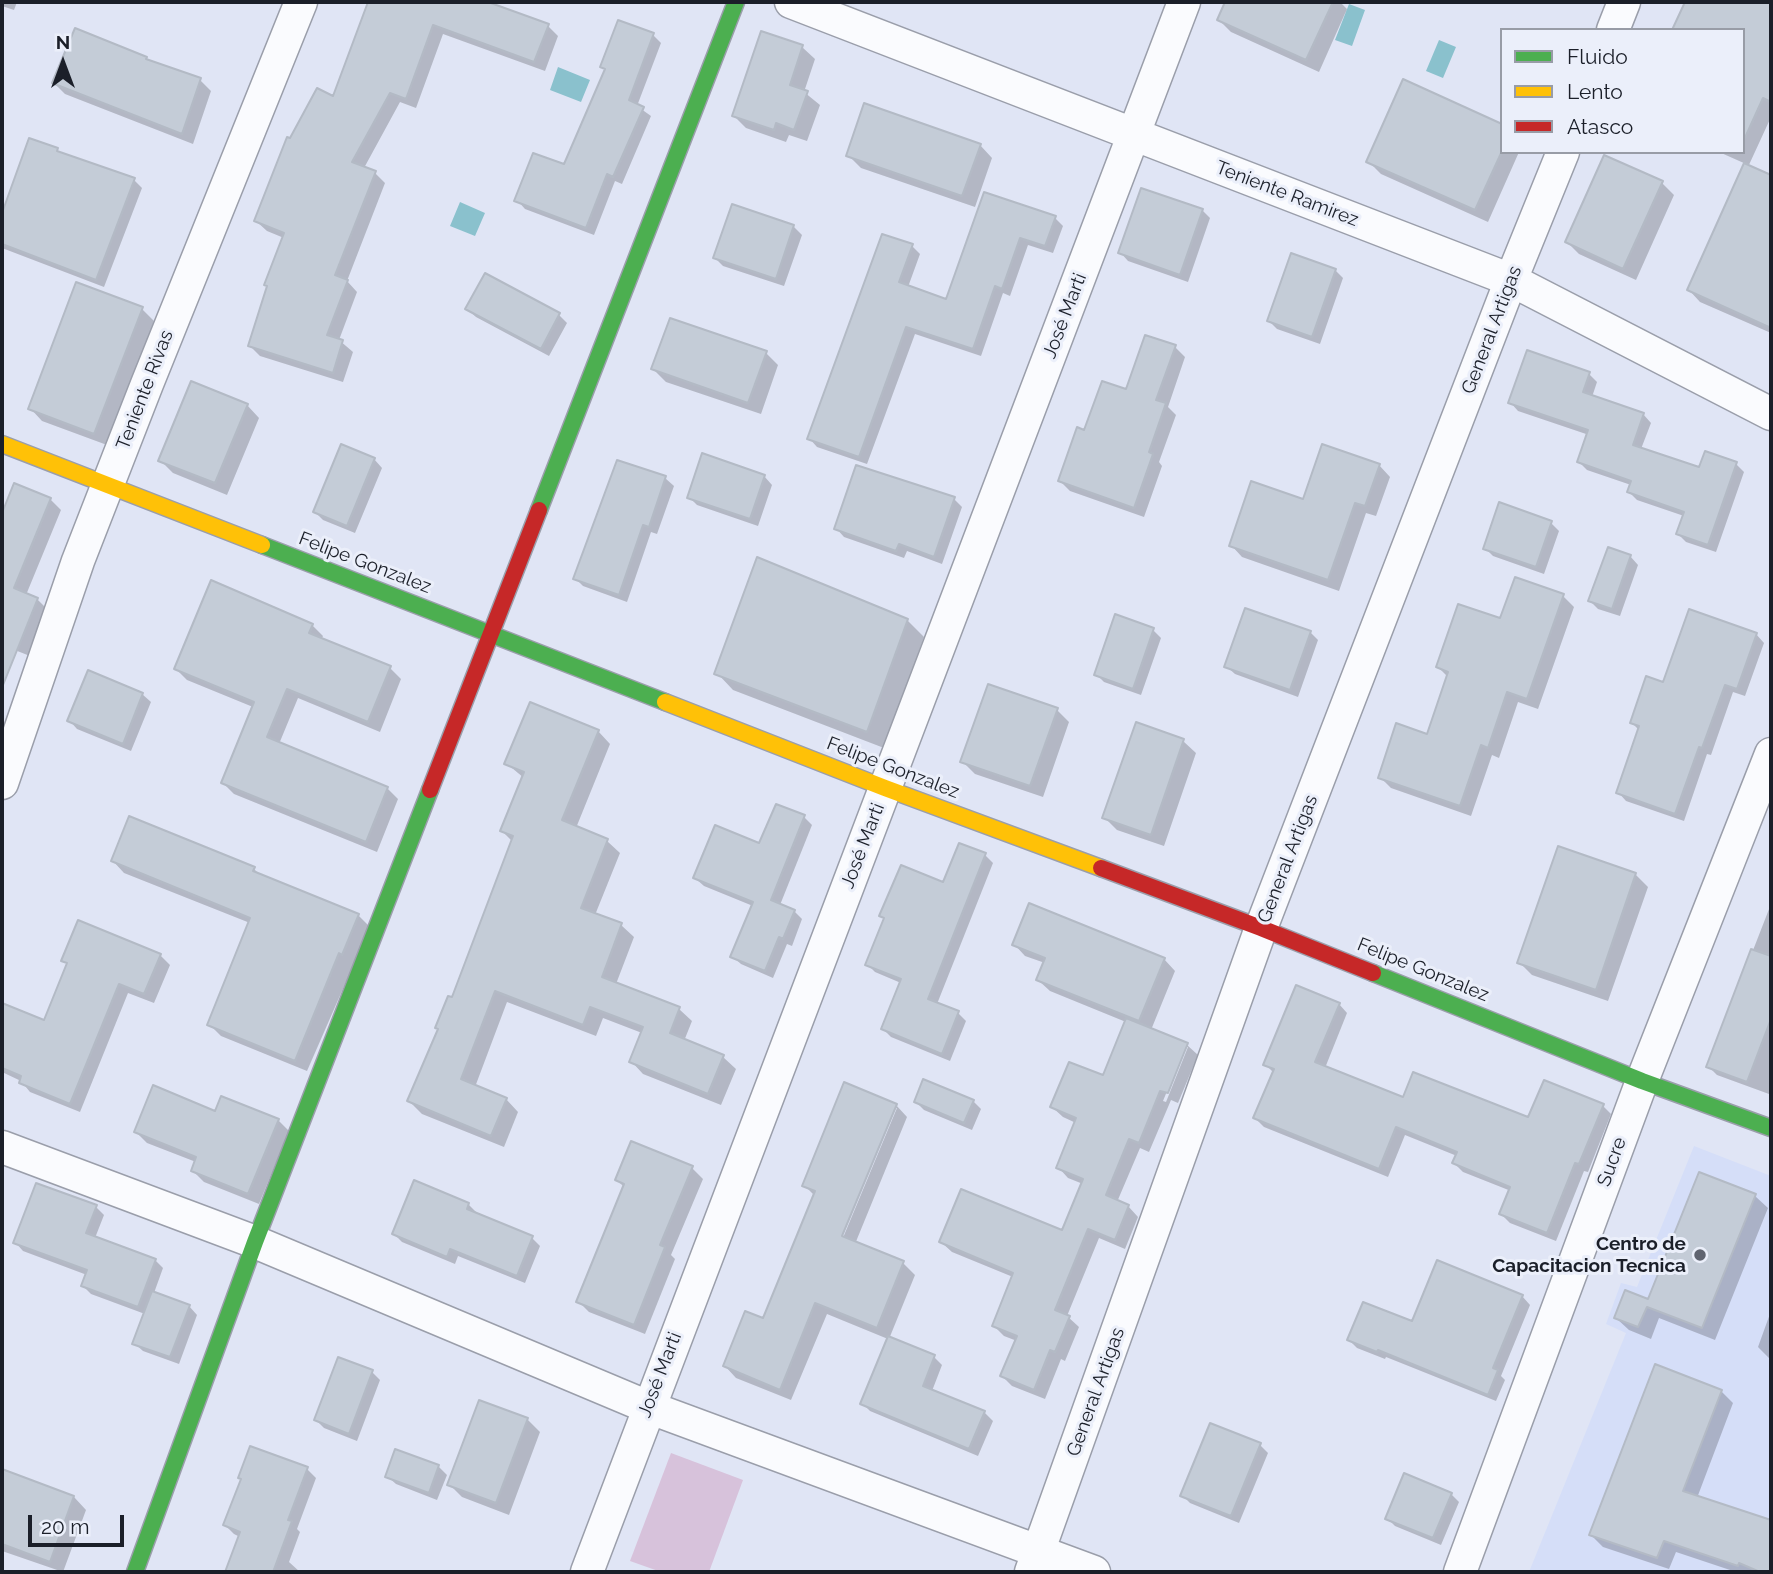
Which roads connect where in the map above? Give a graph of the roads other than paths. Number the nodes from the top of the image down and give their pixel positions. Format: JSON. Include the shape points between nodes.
{"nodes":[{"id":1,"x":301,"y":2,"type":"edge"},
{"id":2,"x":736,"y":2,"type":"edge"},
{"id":3,"x":791,"y":2,"type":"edge"},
{"id":4,"x":1184,"y":2,"type":"edge"},
{"id":5,"x":1624,"y":2,"type":"edge"},
{"id":6,"x":1614,"y":28,"type":"edge"},
{"id":7,"x":1134,"y":135,"type":"junction"},
{"id":8,"x":1562,"y":154,"type":"edge"},
{"id":9,"x":1511,"y":280,"type":"junction"},
{"id":10,"x":1771,"y":414,"type":"edge"},
{"id":11,"x":2,"y":444,"type":"edge"},
{"id":12,"x":108,"y":485,"type":"junction"},
{"id":13,"x":489,"y":634,"type":"junction"},
{"id":14,"x":1771,"y":754,"type":"edge"},
{"id":15,"x":2,"y":783,"type":"edge"},
{"id":16,"x":885,"y":788,"type":"junction"},
{"id":17,"x":1262,"y":928,"type":"junction"},
{"id":18,"x":1642,"y":1081,"type":"junction"},
{"id":19,"x":1771,"y":1128,"type":"edge"},
{"id":20,"x":2,"y":1147,"type":"edge"},
{"id":21,"x":255,"y":1242,"type":"junction"},
{"id":22,"x":648,"y":1407,"type":"junction"},
{"id":23,"x":1035,"y":1562,"type":"edge"},
{"id":24,"x":135,"y":1572,"type":"edge"},
{"id":25,"x":587,"y":1572,"type":"edge"},
{"id":26,"x":1094,"y":1572,"type":"edge"},
{"id":27,"x":1460,"y":1572,"type":"edge"}],
"edges":[{"from":1,"to":12,"type":"street","name":"Teniente Rivas"},
{"from":2,"to":13,"type":"street"},
{"from":3,"to":7,"type":"street","name":"Teniente Ramirez"},
{"from":4,"to":7,"type":"street","name":"José Marti"},
{"from":5,"to":6,"type":"street"},
{"from":7,"to":9,"type":"street","name":"Teniente Ramirez"},
{"from":7,"to":16,"type":"street","name":"José Marti"},
{"from":8,"to":9,"type":"street","name":"General Artigas"},
{"from":9,"to":10,"type":"street","name":"Teniente Ramirez"},
{"from":9,"to":17,"type":"street","name":"General Artigas"},
{"from":11,"to":12,"type":"street","name":"Felipe Gonzalez"},
{"from":12,"to":13,"type":"street","name":"Felipe Gonzalez"},
{"from":12,"to":15,"type":"street","name":"Teniente Rivas"},
{"from":13,"to":16,"type":"street","name":"Felipe Gonzalez"},
{"from":13,"to":21,"type":"street"},
{"from":14,"to":18,"type":"street","name":"Sucre"},
{"from":16,"to":17,"type":"street","name":"Felipe Gonzalez"},
{"from":16,"to":22,"type":"street","name":"José Marti"},
{"from":17,"to":18,"type":"street","name":"Felipe Gonzalez"},
{"from":17,"to":23,"type":"street","name":"General Artigas"},
{"from":18,"to":19,"type":"street","name":"Felipe Gonzalez"},
{"from":18,"to":27,"type":"street","name":"Sucre"},
{"from":20,"to":21,"type":"street"},
{"from":21,"to":22,"type":"street"},
{"from":21,"to":24,"type":"street"},
{"from":22,"to":23,"type":"street"},
{"from":22,"to":25,"type":"street","name":"José Marti"},
{"from":23,"to":26,"type":"street"}]}
